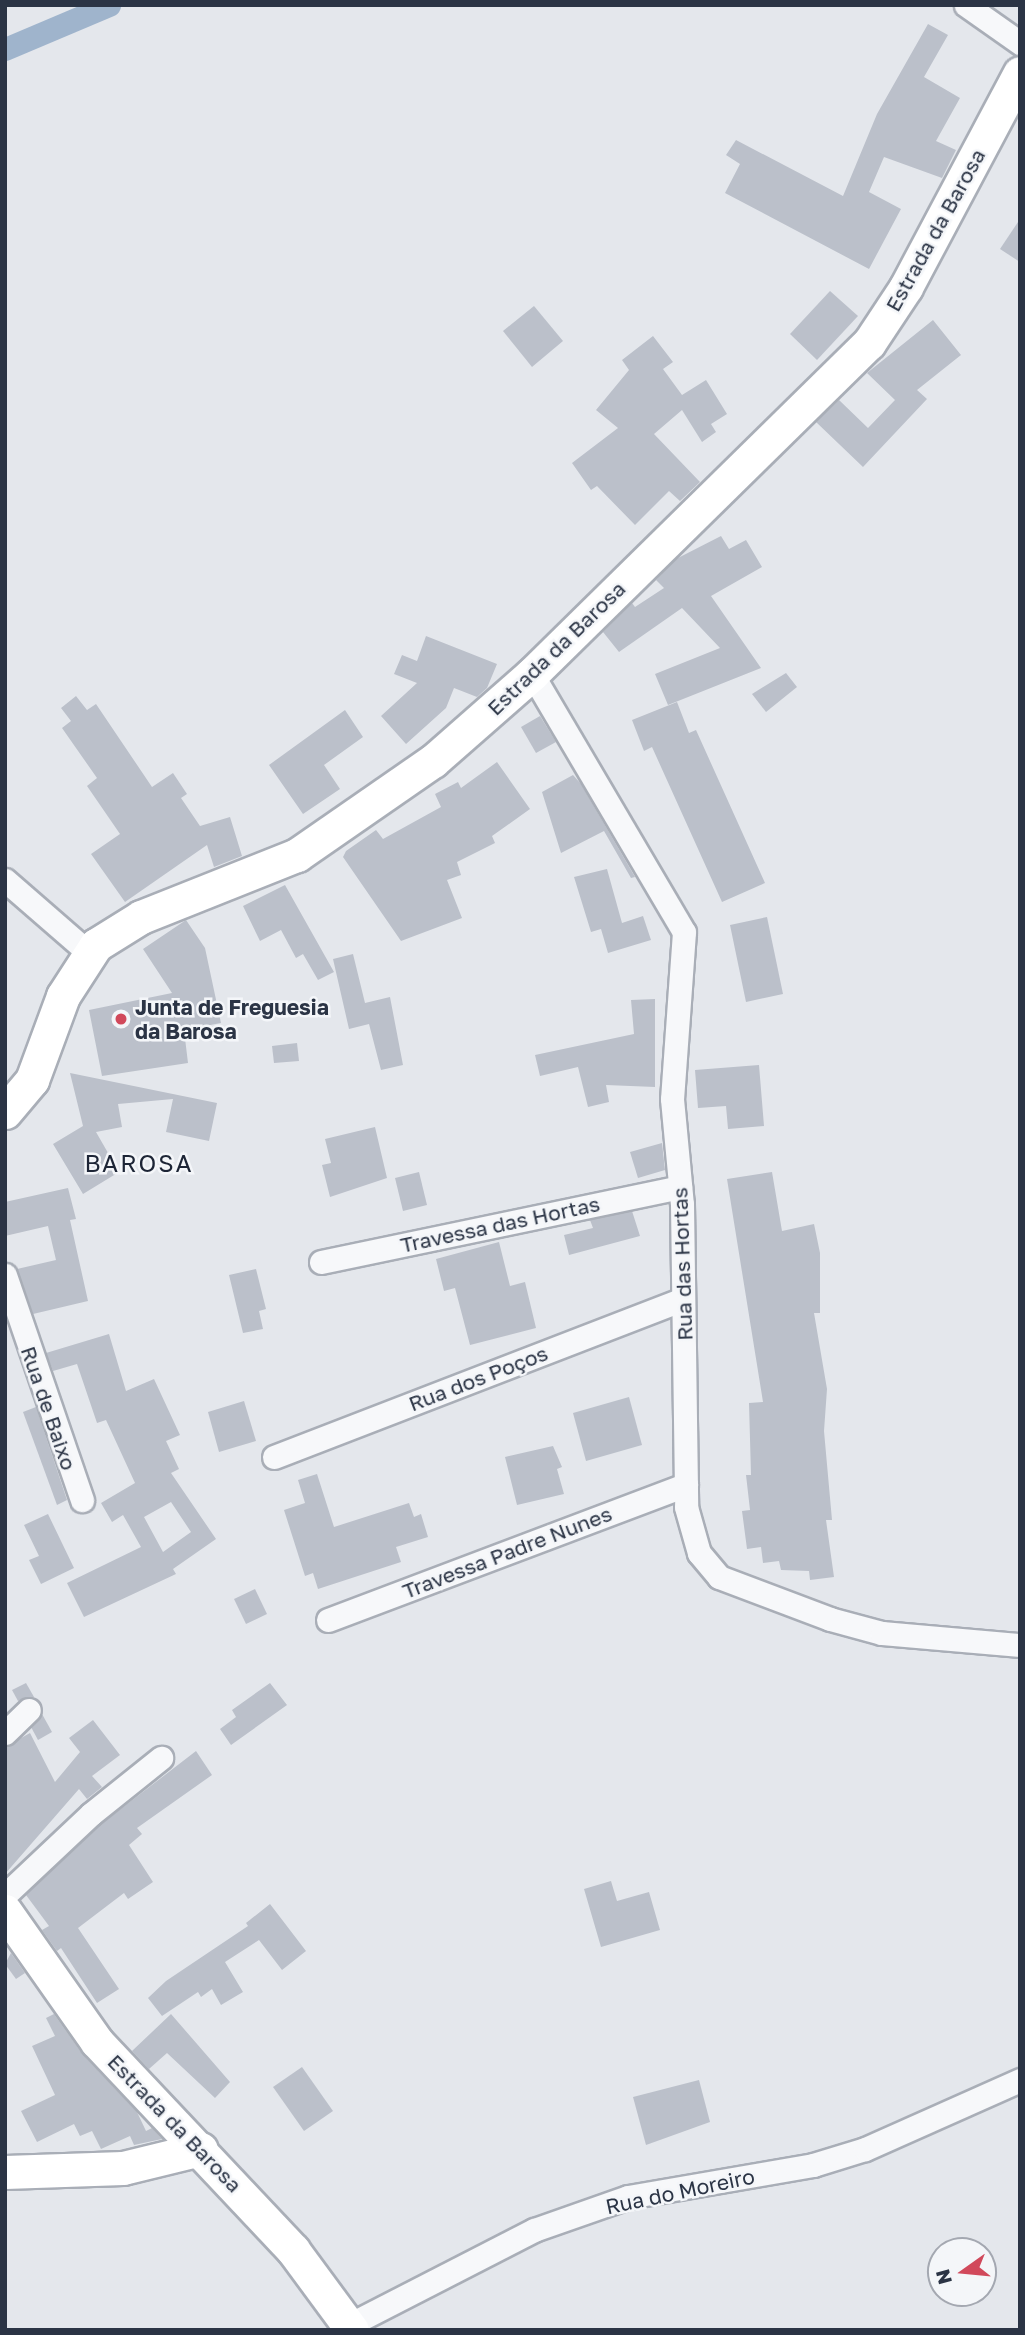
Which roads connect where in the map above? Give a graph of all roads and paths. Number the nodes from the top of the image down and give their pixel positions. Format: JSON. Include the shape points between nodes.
{"nodes":[{"id":1,"x":966,"y":5,"type":"edge"},
{"id":2,"x":1020,"y":43,"type":"edge"},
{"id":3,"x":1020,"y":73,"type":"edge"},
{"id":4,"x":532,"y":674,"type":"junction"},
{"id":5,"x":5,"y":880,"type":"edge"},
{"id":6,"x":89,"y":953,"type":"junction"},
{"id":7,"x":5,"y":1112,"type":"edge"},
{"id":8,"x":680,"y":1187,"type":"junction"},
{"id":9,"x":321,"y":1262,"type":"dead end"},
{"id":10,"x":5,"y":1275,"type":"edge"},
{"id":11,"x":683,"y":1299,"type":"junction"},
{"id":12,"x":274,"y":1457,"type":"dead end"},
{"id":13,"x":686,"y":1485,"type":"junction"},
{"id":14,"x":82,"y":1500,"type":"dead end"},
{"id":15,"x":328,"y":1620,"type":"dead end"},
{"id":16,"x":1020,"y":1645,"type":"edge"},
{"id":17,"x":29,"y":1710,"type":"dead end"},
{"id":18,"x":5,"y":1732,"type":"edge"},
{"id":19,"x":160,"y":1758,"type":"dead end"},
{"id":20,"x":5,"y":1895,"type":"edge"},
{"id":21,"x":5,"y":1911,"type":"edge"},
{"id":22,"x":1020,"y":2080,"type":"edge"},
{"id":23,"x":201,"y":2149,"type":"junction"},
{"id":24,"x":5,"y":2172,"type":"edge"},
{"id":25,"x":350,"y":2327,"type":"edge"}],
"edges":[{"from":1,"to":2,"type":"street"},
{"from":3,"to":4,"type":"street","name":"Estrada da Barosa","via":[[905,287],[869,343]]},
{"from":4,"to":6,"type":"street","name":"Estrada da Barosa","via":[[433,761],[296,855],[141,917],[109,934]]},
{"from":4,"to":8,"type":"street","name":"Rua das Hortas","via":[[684,932],[672,1099]]},
{"from":5,"to":6,"type":"street"},
{"from":6,"to":7,"type":"street","name":"Estrada da Barosa","via":[[63,996],[32,1080]]},
{"from":8,"to":9,"type":"street","name":"Travessa das Hortas"},
{"from":8,"to":11,"type":"street","name":"Rua das Hortas"},
{"from":10,"to":14,"type":"street","name":"Rua de Baixo"},
{"from":11,"to":12,"type":"street","name":"Rua dos Poços"},
{"from":11,"to":13,"type":"street","name":"Rua das Hortas"},
{"from":13,"to":15,"type":"street","name":"Travessa Padre Nunes"},
{"from":13,"to":16,"type":"street","name":"Rua das Hortas","via":[[686,1507],[699,1553],[719,1577],[830,1619],[882,1633]]},
{"from":17,"to":18,"type":"street"},
{"from":19,"to":20,"type":"street"},
{"from":21,"to":23,"type":"street","name":"Estrada da Barosa","via":[[97,2042]]},
{"from":22,"to":25,"type":"street","name":"Rua do Moreiro","via":[[865,2149],[813,2165],[628,2197],[534,2230]]},
{"from":23,"to":24,"type":"street","via":[[123,2168]]},
{"from":23,"to":25,"type":"street","name":"Estrada da Barosa","via":[[293,2250]]}]}
